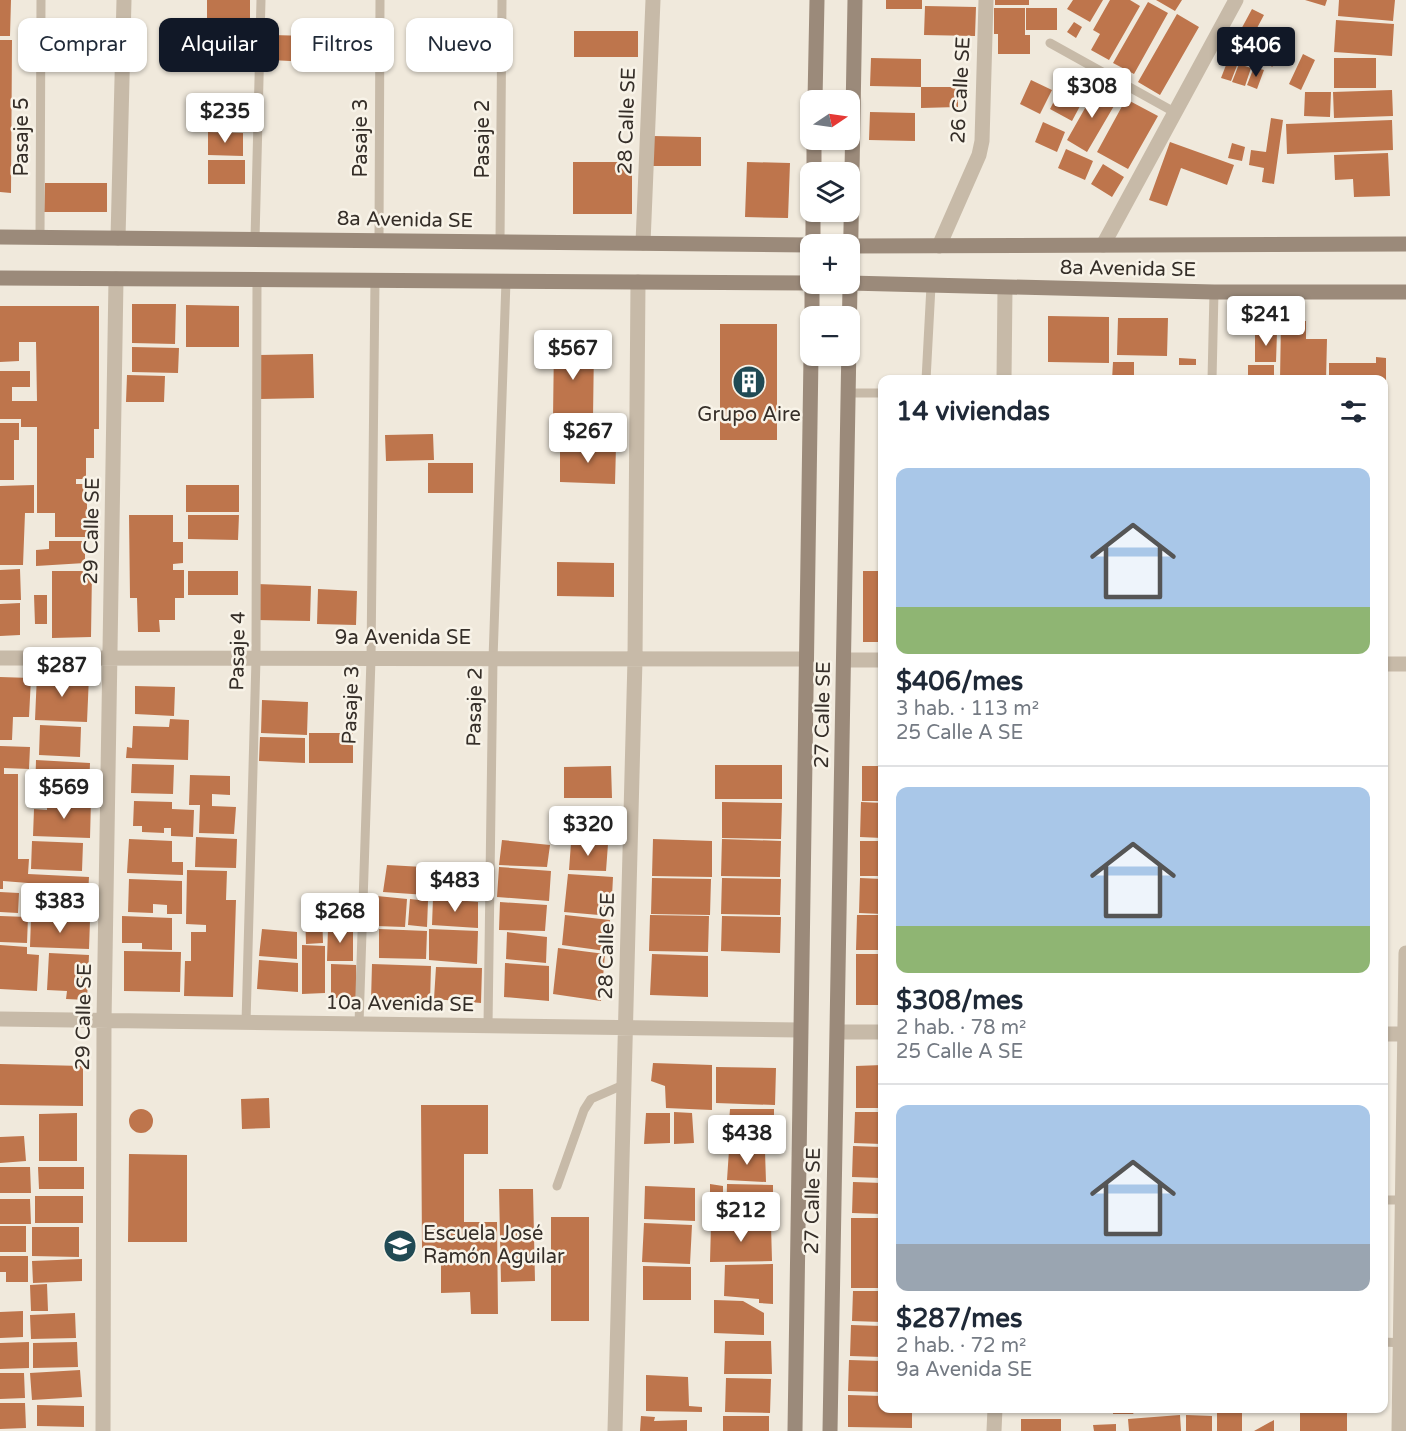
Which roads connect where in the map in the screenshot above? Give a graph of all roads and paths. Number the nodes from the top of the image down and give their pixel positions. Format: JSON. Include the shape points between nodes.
{"nodes":[{"id":1,"x":41,"y":0,"type":"edge"},
{"id":2,"x":124,"y":0,"type":"edge"},
{"id":3,"x":261,"y":0,"type":"edge"},
{"id":4,"x":380,"y":0,"type":"edge"},
{"id":5,"x":502,"y":0,"type":"edge"},
{"id":6,"x":653,"y":0,"type":"edge"},
{"id":7,"x":817,"y":0,"type":"edge"},
{"id":8,"x":855,"y":0,"type":"edge"},
{"id":9,"x":986,"y":0,"type":"edge"},
{"id":10,"x":1236,"y":0,"type":"edge"},
{"id":11,"x":1050,"y":43,"type":"dead end"},
{"id":12,"x":815,"y":90,"type":"edge"},
{"id":13,"x":1176,"y":113,"type":"junction"},
{"id":14,"x":851,"y":234,"type":"edge"},
{"id":15,"x":0,"y":237,"type":"edge"},
{"id":16,"x":40,"y":237,"type":"junction"},
{"id":17,"x":118,"y":238,"type":"junction"},
{"id":18,"x":255,"y":239,"type":"junction"},
{"id":19,"x":379,"y":240,"type":"junction"},
{"id":20,"x":500,"y":242,"type":"junction"},
{"id":21,"x":643,"y":243,"type":"junction"},
{"id":22,"x":1406,"y":244,"type":"edge"},
{"id":23,"x":800,"y":245,"type":"edge"},
{"id":24,"x":1103,"y":245,"type":"junction"},
{"id":25,"x":860,"y":246,"type":"edge"},
{"id":26,"x":939,"y":246,"type":"junction"},
{"id":27,"x":0,"y":278,"type":"edge"},
{"id":28,"x":116,"y":279,"type":"junction"},
{"id":29,"x":375,"y":279,"type":"junction"},
{"id":30,"x":257,"y":280,"type":"junction"},
{"id":31,"x":506,"y":281,"type":"junction"},
{"id":32,"x":638,"y":282,"type":"junction"},
{"id":33,"x":800,"y":283,"type":"edge"},
{"id":34,"x":860,"y":283,"type":"edge"},
{"id":35,"x":931,"y":286,"type":"junction"},
{"id":36,"x":1005,"y":288,"type":"junction"},
{"id":37,"x":1214,"y":292,"type":"junction"},
{"id":38,"x":1406,"y":292,"type":"edge"},
{"id":39,"x":850,"y":294,"type":"edge"},
{"id":40,"x":811,"y":366,"type":"edge"},
{"id":41,"x":926,"y":375,"type":"edge"},
{"id":42,"x":1004,"y":375,"type":"edge"},
{"id":43,"x":1212,"y":375,"type":"edge"},
{"id":44,"x":850,"y":393,"type":"junction"},
{"id":45,"x":878,"y":393,"type":"edge"},
{"id":46,"x":0,"y":658,"type":"edge"},
{"id":47,"x":111,"y":658,"type":"junction"},
{"id":48,"x":256,"y":658,"type":"junction"},
{"id":49,"x":371,"y":659,"type":"junction"},
{"id":50,"x":493,"y":659,"type":"junction"},
{"id":51,"x":635,"y":659,"type":"junction"},
{"id":52,"x":806,"y":659,"type":"junction"},
{"id":53,"x":845,"y":660,"type":"junction"},
{"id":54,"x":878,"y":660,"type":"edge"},
{"id":55,"x":1388,"y":664,"type":"edge"},
{"id":56,"x":1406,"y":664,"type":"edge"},
{"id":57,"x":1406,"y":953,"type":"edge"},
{"id":58,"x":0,"y":1019,"type":"edge"},
{"id":59,"x":104,"y":1021,"type":"junction"},
{"id":60,"x":246,"y":1023,"type":"junction"},
{"id":61,"x":359,"y":1024,"type":"junction"},
{"id":62,"x":488,"y":1026,"type":"junction"},
{"id":63,"x":626,"y":1028,"type":"junction"},
{"id":64,"x":800,"y":1030,"type":"junction"},
{"id":65,"x":838,"y":1032,"type":"junction"},
{"id":66,"x":878,"y":1032,"type":"edge"},
{"id":67,"x":1388,"y":1034,"type":"edge"},
{"id":68,"x":1405,"y":1034,"type":"edge"},
{"id":69,"x":623,"y":1085,"type":"junction"},
{"id":70,"x":557,"y":1186,"type":"dead end"},
{"id":71,"x":1388,"y":1200,"type":"edge"},
{"id":72,"x":1405,"y":1200,"type":"edge"},
{"id":73,"x":1388,"y":1342,"type":"edge"},
{"id":74,"x":1403,"y":1343,"type":"edge"},
{"id":75,"x":994,"y":1413,"type":"edge"},
{"id":76,"x":103,"y":1431,"type":"edge"},
{"id":77,"x":615,"y":1431,"type":"edge"},
{"id":78,"x":795,"y":1431,"type":"edge"},
{"id":79,"x":830,"y":1431,"type":"edge"},
{"id":80,"x":994,"y":1431,"type":"edge"},
{"id":81,"x":1399,"y":1431,"type":"edge"}],
"edges":[{"from":1,"to":16,"type":"lane","name":"Pasaje 5"},
{"from":2,"to":17,"type":"street"},
{"from":3,"to":18,"type":"lane"},
{"from":4,"to":19,"type":"lane","name":"Pasaje 3"},
{"from":5,"to":20,"type":"lane","name":"Pasaje 2"},
{"from":6,"to":21,"type":"street","name":"28 Calle SE"},
{"from":7,"to":12,"type":"street"},
{"from":8,"to":14,"type":"street","name":"27 Calle SE"},
{"from":9,"to":26,"type":"street","name":"26 Calle SE","via":[[982,141]]},
{"from":10,"to":13,"type":"street"},
{"from":11,"to":13,"type":"lane"},
{"from":13,"to":24,"type":"street"},
{"from":15,"to":16,"type":"street","name":"8a Avenida SE"},
{"from":16,"to":17,"type":"street","name":"8a Avenida SE"},
{"from":17,"to":18,"type":"street","name":"8a Avenida SE"},
{"from":18,"to":19,"type":"street","name":"8a Avenida SE"},
{"from":19,"to":20,"type":"street","name":"8a Avenida SE"},
{"from":20,"to":21,"type":"street","name":"8a Avenida SE"},
{"from":21,"to":23,"type":"street","name":"8a Avenida SE"},
{"from":22,"to":24,"type":"street","name":"8a Avenida SE"},
{"from":24,"to":26,"type":"street","name":"8a Avenida SE"},
{"from":25,"to":26,"type":"street","name":"8a Avenida SE"},
{"from":27,"to":28,"type":"street"},
{"from":28,"to":30,"type":"street"},
{"from":28,"to":47,"type":"street","name":"29 Calle SE"},
{"from":29,"to":30,"type":"street"},
{"from":29,"to":31,"type":"street"},
{"from":29,"to":49,"type":"lane","name":"Pasaje 3"},
{"from":30,"to":48,"type":"lane","name":"Pasaje 4"},
{"from":31,"to":32,"type":"street"},
{"from":31,"to":50,"type":"lane","name":"Pasaje 2"},
{"from":32,"to":33,"type":"street"},
{"from":32,"to":51,"type":"street","name":"28 Calle SE"},
{"from":34,"to":35,"type":"street","name":"8a Avenida SE"},
{"from":35,"to":36,"type":"street","name":"8a Avenida SE"},
{"from":35,"to":41,"type":"lane"},
{"from":36,"to":37,"type":"street","name":"8a Avenida SE"},
{"from":36,"to":42,"type":"street"},
{"from":37,"to":38,"type":"street","name":"8a Avenida SE"},
{"from":37,"to":43,"type":"lane"},
{"from":39,"to":44,"type":"street","name":"27 Calle SE"},
{"from":40,"to":52,"type":"street","name":"27 Calle SE"},
{"from":44,"to":45,"type":"lane"},
{"from":44,"to":53,"type":"street","name":"27 Calle SE"},
{"from":46,"to":47,"type":"street","name":"9a Avenida SE"},
{"from":47,"to":48,"type":"street","name":"9a Avenida SE"},
{"from":47,"to":59,"type":"street","name":"29 Calle SE"},
{"from":48,"to":49,"type":"street","name":"9a Avenida SE"},
{"from":48,"to":60,"type":"lane","name":"Pasaje 4"},
{"from":49,"to":50,"type":"street","name":"9a Avenida SE"},
{"from":49,"to":61,"type":"lane","name":"Pasaje 3"},
{"from":50,"to":51,"type":"street","name":"9a Avenida SE"},
{"from":50,"to":62,"type":"lane","name":"Pasaje 2"},
{"from":51,"to":52,"type":"street","name":"9a Avenida SE"},
{"from":51,"to":63,"type":"street","name":"28 Calle SE"},
{"from":52,"to":64,"type":"street","name":"27 Calle SE"},
{"from":53,"to":54,"type":"street"},
{"from":53,"to":65,"type":"street","name":"27 Calle SE"},
{"from":55,"to":56,"type":"street"},
{"from":57,"to":68,"type":"street"},
{"from":58,"to":59,"type":"street","name":"10a Avenida SE"},
{"from":59,"to":60,"type":"street","name":"10a Avenida SE"},
{"from":59,"to":76,"type":"street","name":"29 Calle SE"},
{"from":60,"to":61,"type":"street","name":"10a Avenida SE"},
{"from":61,"to":62,"type":"street","name":"10a Avenida SE"},
{"from":62,"to":63,"type":"street","name":"10a Avenida SE"},
{"from":63,"to":64,"type":"street","name":"10a Avenida SE"},
{"from":63,"to":69,"type":"street","name":"28 Calle SE"},
{"from":64,"to":78,"type":"street","name":"27 Calle SE"},
{"from":65,"to":66,"type":"street"},
{"from":65,"to":79,"type":"street","name":"27 Calle SE"},
{"from":67,"to":68,"type":"street"},
{"from":68,"to":72,"type":"street"},
{"from":69,"to":70,"type":"lane","via":[[591,1099]]},
{"from":69,"to":77,"type":"street","name":"28 Calle SE"},
{"from":71,"to":72,"type":"lane"},
{"from":72,"to":74,"type":"street"},
{"from":73,"to":74,"type":"lane"},
{"from":74,"to":81,"type":"street"},
{"from":75,"to":80,"type":"street"}]}
